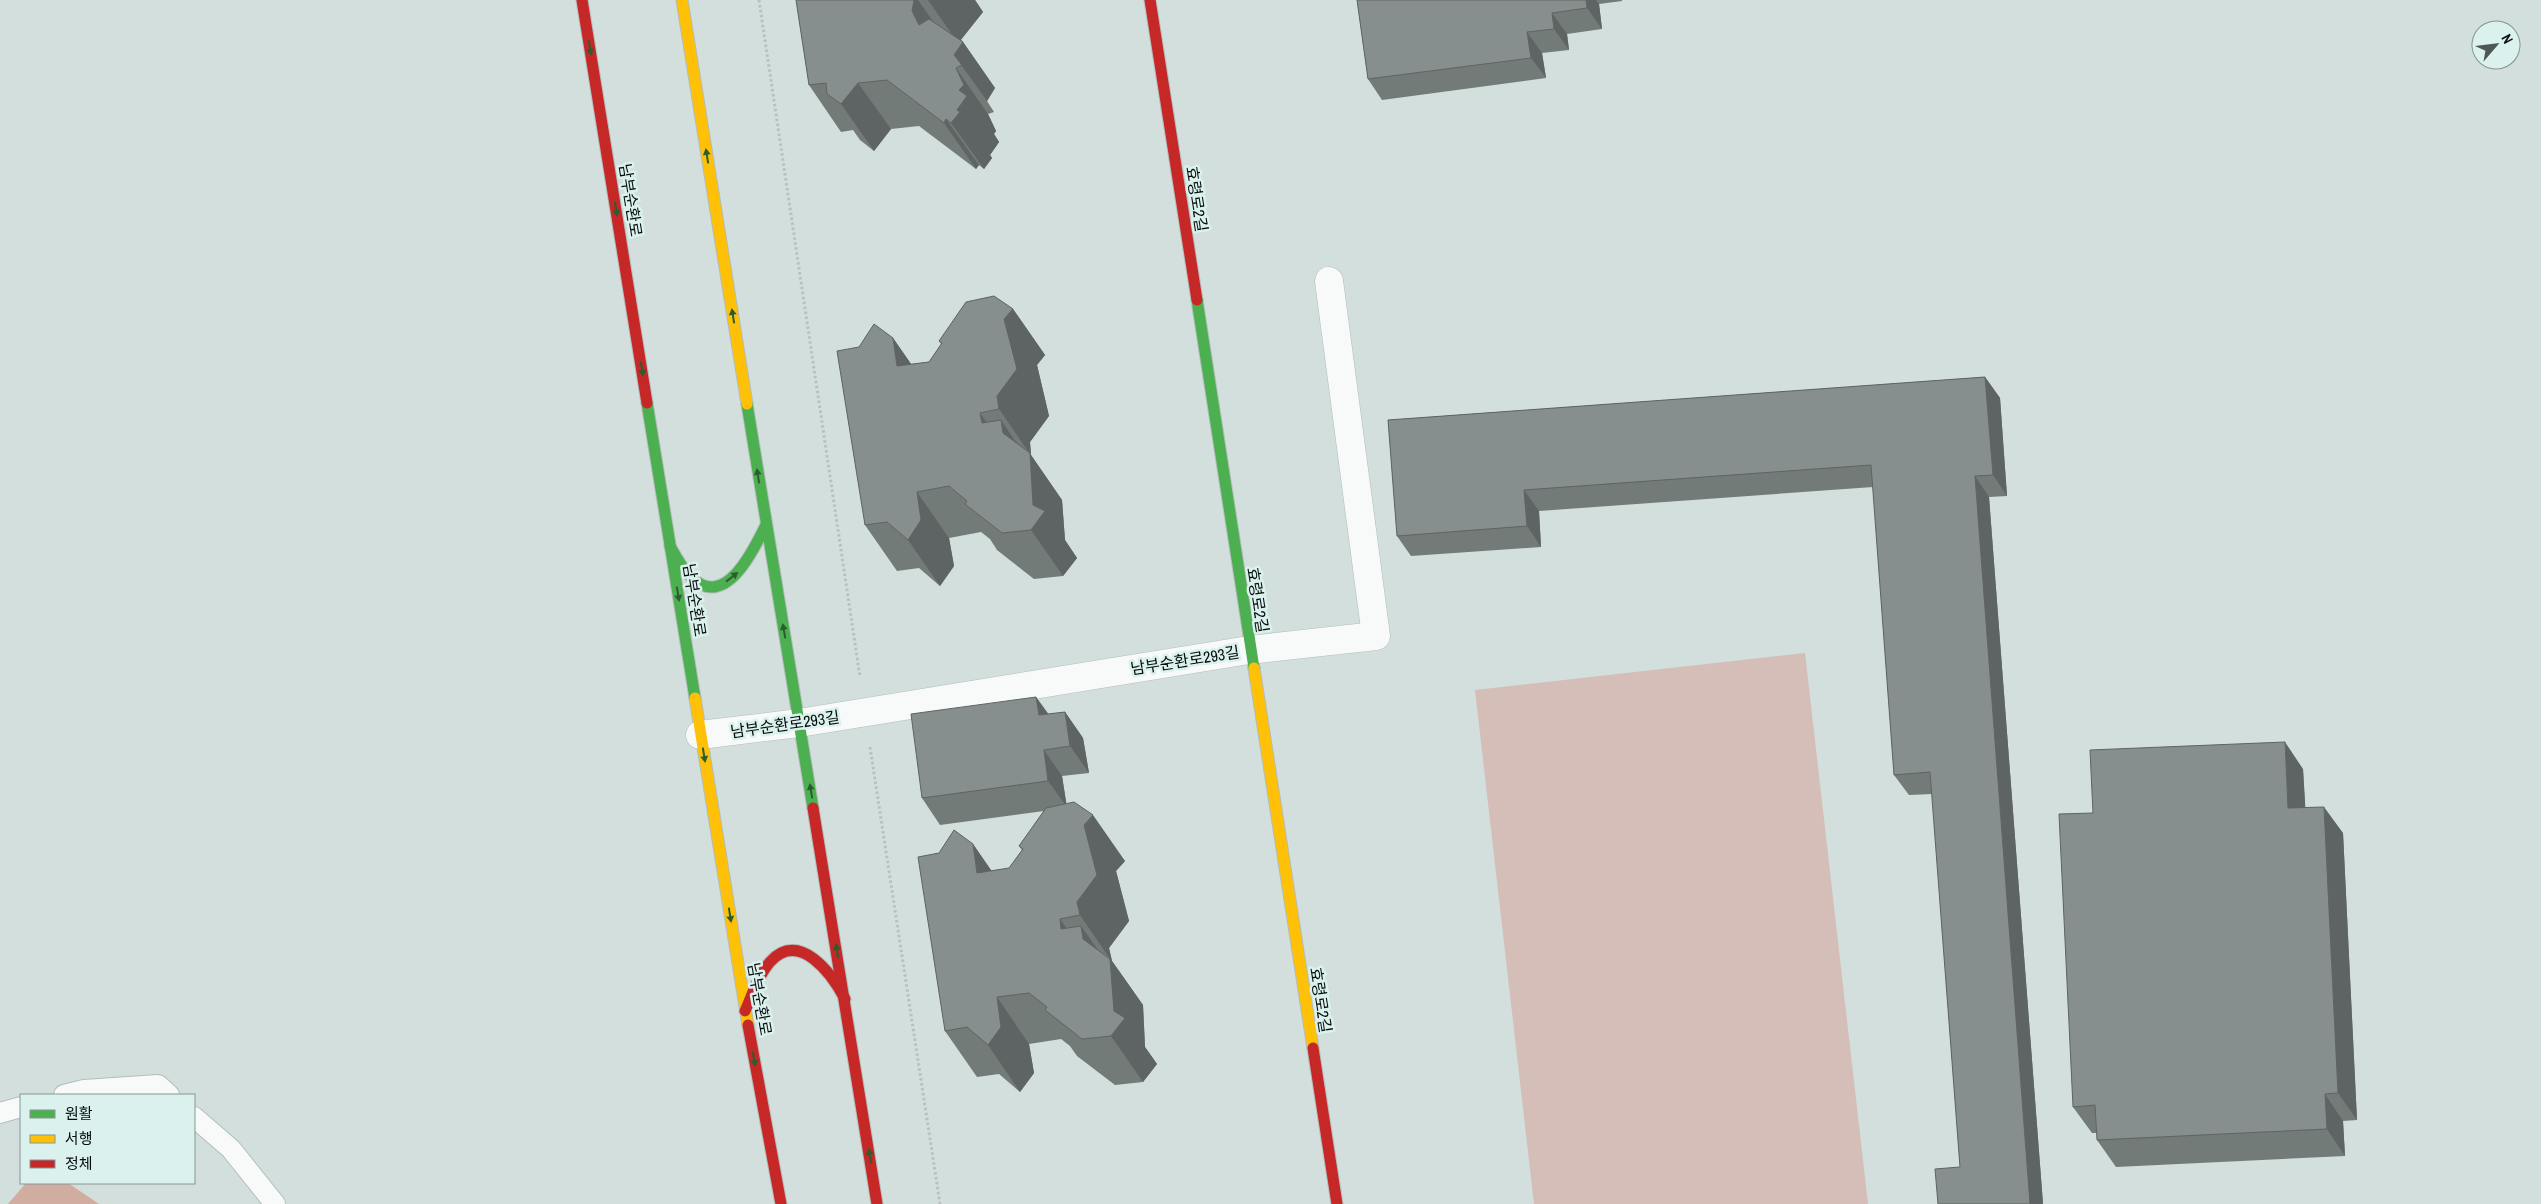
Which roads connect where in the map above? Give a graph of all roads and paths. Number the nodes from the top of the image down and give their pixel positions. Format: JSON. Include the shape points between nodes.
{"nodes":[{"id":1,"x":582,"y":0,"type":"edge"},
{"id":2,"x":682,"y":0,"type":"edge"},
{"id":3,"x":759,"y":0,"type":"edge"},
{"id":4,"x":1150,"y":0,"type":"edge"},
{"id":5,"x":1329,"y":281,"type":"dead end"},
{"id":6,"x":766,"y":525,"type":"junction"},
{"id":7,"x":670,"y":546,"type":"junction"},
{"id":8,"x":1250,"y":650,"type":"junction"},
{"id":9,"x":865,"y":712,"type":"junction"},
{"id":10,"x":799,"y":722,"type":"junction"},
{"id":11,"x":700,"y":735,"type":"junction"},
{"id":12,"x":845,"y":999,"type":"junction"},
{"id":13,"x":745,"y":1011,"type":"junction"},
{"id":14,"x":68,"y":1094,"type":"edge"},
{"id":15,"x":169,"y":1094,"type":"edge"},
{"id":16,"x":20,"y":1107,"type":"edge"},
{"id":17,"x":0,"y":1113,"type":"edge"},
{"id":18,"x":195,"y":1117,"type":"edge"},
{"id":19,"x":275,"y":1204,"type":"edge"},
{"id":20,"x":781,"y":1204,"type":"edge"},
{"id":21,"x":877,"y":1204,"type":"edge"},
{"id":22,"x":940,"y":1204,"type":"edge"},
{"id":23,"x":1337,"y":1204,"type":"edge"}],
"edges":[{"from":1,"to":7,"type":"main road","name":"남부순환로","one_way":true},
{"from":6,"to":2,"type":"main road","one_way":true},
{"from":3,"to":9,"type":"path"},
{"from":4,"to":8,"type":"main road","name":"효령로2길"},
{"from":5,"to":8,"type":"street","name":"남부순환로293길","via":[[1376,636]]},
{"from":7,"to":6,"type":"main road","one_way":true,"via":[[690,575],[701,584],[712,587],[729,581],[740,571]]},
{"from":10,"to":6,"type":"main road","one_way":true},
{"from":7,"to":11,"type":"main road","name":"남부순환로","one_way":true},
{"from":8,"to":9,"type":"street","name":"남부순환로293길"},
{"from":8,"to":23,"type":"main road","name":"효령로2길"},
{"from":9,"to":10,"type":"street","name":"남부순환로293길"},
{"from":9,"to":22,"type":"path"},
{"from":10,"to":11,"type":"street","name":"남부순환로293길"},
{"from":12,"to":10,"type":"main road","one_way":true},
{"from":11,"to":13,"type":"main road","name":"남부순환로","one_way":true},
{"from":12,"to":13,"type":"main road","via":[[833,976],[812,956],[799,950],[780,952],[769,963]]},
{"from":21,"to":12,"type":"main road","one_way":true},
{"from":13,"to":20,"type":"main road","name":"남부순환로","one_way":true},
{"from":14,"to":15,"type":"lane","via":[[158,1085]]},
{"from":16,"to":17,"type":"lane"},
{"from":18,"to":19,"type":"lane","via":[[231,1149]]}]}
